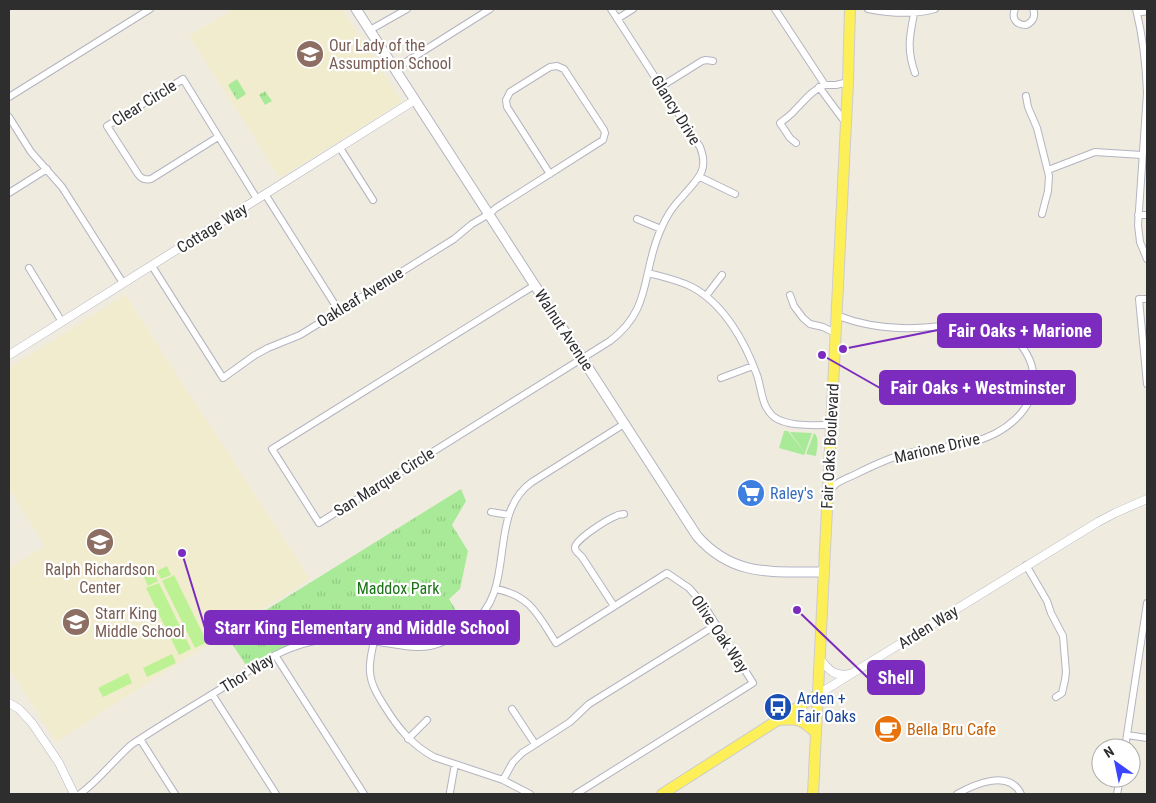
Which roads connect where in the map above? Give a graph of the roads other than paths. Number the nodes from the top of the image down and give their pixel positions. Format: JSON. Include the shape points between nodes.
{"nodes":[{"id":1,"x":150,"y":9,"type":"edge"},
{"id":2,"x":356,"y":9,"type":"edge"},
{"id":3,"x":407,"y":9,"type":"edge"},
{"id":4,"x":490,"y":9,"type":"edge"},
{"id":5,"x":611,"y":9,"type":"edge"},
{"id":6,"x":634,"y":9,"type":"edge"},
{"id":7,"x":775,"y":9,"type":"edge"},
{"id":8,"x":850,"y":9,"type":"edge"},
{"id":9,"x":868,"y":9,"type":"edge"},
{"id":10,"x":935,"y":9,"type":"edge"},
{"id":11,"x":1015,"y":9,"type":"edge"},
{"id":12,"x":1032,"y":9,"type":"edge"},
{"id":13,"x":915,"y":11,"type":"edge"},
{"id":14,"x":1136,"y":11,"type":"edge"},
{"id":15,"x":1147,"y":11,"type":"edge"},
{"id":16,"x":617,"y":19,"type":"junction"},
{"id":17,"x":370,"y":30,"type":"junction"},
{"id":18,"x":713,"y":61,"type":"dead end"},
{"id":19,"x":396,"y":70,"type":"junction"},
{"id":20,"x":915,"y":73,"type":"dead end"},
{"id":21,"x":848,"y":82,"type":"junction"},
{"id":22,"x":662,"y":86,"type":"junction"},
{"id":23,"x":822,"y":86,"type":"junction"},
{"id":24,"x":1026,"y":96,"type":"dead end"},
{"id":25,"x":9,"y":97,"type":"edge"},
{"id":26,"x":415,"y":100,"type":"junction"},
{"id":27,"x":9,"y":117,"type":"edge"},
{"id":28,"x":846,"y":123,"type":"junction"},
{"id":29,"x":1146,"y":134,"type":"edge"},
{"id":30,"x":218,"y":136,"type":"junction"},
{"id":31,"x":796,"y":143,"type":"dead end"},
{"id":32,"x":340,"y":148,"type":"junction"},
{"id":33,"x":1142,"y":155,"type":"junction"},
{"id":34,"x":47,"y":169,"type":"junction"},
{"id":35,"x":1048,"y":170,"type":"junction"},
{"id":36,"x":550,"y":174,"type":"junction"},
{"id":37,"x":700,"y":177,"type":"junction"},
{"id":38,"x":9,"y":193,"type":"edge"},
{"id":39,"x":265,"y":194,"type":"junction"},
{"id":40,"x":735,"y":194,"type":"dead end"},
{"id":41,"x":257,"y":200,"type":"junction"},
{"id":42,"x":373,"y":200,"type":"dead end"},
{"id":43,"x":489,"y":214,"type":"junction"},
{"id":44,"x":1042,"y":214,"type":"dead end"},
{"id":45,"x":1138,"y":215,"type":"junction"},
{"id":46,"x":1147,"y":215,"type":"edge"},
{"id":47,"x":637,"y":219,"type":"dead end"},
{"id":48,"x":661,"y":229,"type":"junction"},
{"id":49,"x":1147,"y":259,"type":"edge"},
{"id":50,"x":152,"y":266,"type":"junction"},
{"id":51,"x":29,"y":268,"type":"dead end"},
{"id":52,"x":648,"y":273,"type":"junction"},
{"id":53,"x":722,"y":274,"type":"dead end"},
{"id":54,"x":123,"y":283,"type":"junction"},
{"id":55,"x":535,"y":285,"type":"junction"},
{"id":56,"x":790,"y":295,"type":"dead end"},
{"id":57,"x":706,"y":296,"type":"junction"},
{"id":58,"x":1147,"y":299,"type":"edge"},
{"id":59,"x":340,"y":310,"type":"junction"},
{"id":60,"x":836,"y":315,"type":"junction"},
{"id":61,"x":62,"y":322,"type":"junction"},
{"id":62,"x":835,"y":333,"type":"junction"},
{"id":63,"x":9,"y":355,"type":"edge"},
{"id":64,"x":583,"y":359,"type":"junction"},
{"id":65,"x":753,"y":366,"type":"junction"},
{"id":66,"x":721,"y":378,"type":"dead end"},
{"id":67,"x":1147,"y":384,"type":"edge"},
{"id":68,"x":624,"y":424,"type":"junction"},
{"id":69,"x":831,"y":425,"type":"junction"},
{"id":70,"x":827,"y":493,"type":"junction"},
{"id":71,"x":1147,"y":499,"type":"edge"},
{"id":72,"x":491,"y":512,"type":"dead end"},
{"id":73,"x":624,"y":514,"type":"dead end"},
{"id":74,"x":509,"y":515,"type":"junction"},
{"id":75,"x":1026,"y":566,"type":"junction"},
{"id":76,"x":823,"y":572,"type":"junction"},
{"id":77,"x":496,"y":589,"type":"junction"},
{"id":78,"x":1147,"y":603,"type":"edge"},
{"id":79,"x":614,"y":606,"type":"junction"},
{"id":80,"x":716,"y":624,"type":"junction"},
{"id":81,"x":374,"y":641,"type":"junction"},
{"id":82,"x":275,"y":655,"type":"junction"},
{"id":83,"x":819,"y":658,"type":"junction"},
{"id":84,"x":852,"y":674,"type":"junction"},
{"id":85,"x":212,"y":694,"type":"junction"},
{"id":86,"x":817,"y":695,"type":"junction"},
{"id":87,"x":1056,"y":697,"type":"dead end"},
{"id":88,"x":9,"y":703,"type":"edge"},
{"id":89,"x":512,"y":709,"type":"dead end"},
{"id":90,"x":427,"y":720,"type":"dead end"},
{"id":91,"x":778,"y":720,"type":"junction"},
{"id":92,"x":816,"y":733,"type":"junction"},
{"id":93,"x":1127,"y":735,"type":"junction"},
{"id":94,"x":1127,"y":738,"type":"edge"},
{"id":95,"x":1147,"y":738,"type":"edge"},
{"id":96,"x":140,"y":739,"type":"junction"},
{"id":97,"x":408,"y":739,"type":"junction"},
{"id":98,"x":535,"y":744,"type":"junction"},
{"id":99,"x":455,"y":764,"type":"junction"},
{"id":100,"x":503,"y":780,"type":"junction"},
{"id":101,"x":450,"y":792,"type":"dead end"},
{"id":102,"x":74,"y":794,"type":"edge"},
{"id":103,"x":80,"y":794,"type":"edge"},
{"id":104,"x":175,"y":794,"type":"edge"},
{"id":105,"x":276,"y":794,"type":"edge"},
{"id":106,"x":364,"y":794,"type":"edge"},
{"id":107,"x":530,"y":794,"type":"edge"},
{"id":108,"x":576,"y":794,"type":"edge"},
{"id":109,"x":662,"y":794,"type":"edge"},
{"id":110,"x":813,"y":794,"type":"edge"},
{"id":111,"x":957,"y":794,"type":"edge"},
{"id":112,"x":1020,"y":794,"type":"edge"}],
"edges":[{"from":1,"to":25,"type":"street"},
{"from":2,"to":17,"type":"main road","name":"Walnut Avenue"},
{"from":3,"to":17,"type":"street"},
{"from":4,"to":19,"type":"street"},
{"from":5,"to":16,"type":"street","name":"Glancy Drive"},
{"from":6,"to":16,"type":"street"},
{"from":7,"to":23,"type":"street"},
{"from":8,"to":21,"type":"main road","name":"Fair Oaks Boulevard"},
{"from":9,"to":13,"type":"street"},
{"from":10,"to":13,"type":"street"},
{"from":11,"to":12,"type":"street","via":[[1013,17],[1022,25],[1032,21]]},
{"from":13,"to":20,"type":"street","via":[[909,46]]},
{"from":14,"to":15,"type":"street"},
{"from":14,"to":29,"type":"street","via":[[1145,51]]},
{"from":16,"to":22,"type":"street","name":"Glancy Drive"},
{"from":17,"to":19,"type":"main road","name":"Walnut Avenue"},
{"from":18,"to":22,"type":"street","via":[[702,61]]},
{"from":19,"to":26,"type":"main road","name":"Walnut Avenue"},
{"from":21,"to":23,"type":"street"},
{"from":21,"to":28,"type":"main road","name":"Fair Oaks Boulevard"},
{"from":22,"to":37,"type":"street","name":"Glancy Drive","via":[[700,147],[704,164]]},
{"from":23,"to":28,"type":"street"},
{"from":23,"to":31,"type":"street","via":[[780,123]]},
{"from":24,"to":35,"type":"street"},
{"from":26,"to":32,"type":"street","name":"Cottage Way"},
{"from":26,"to":43,"type":"main road","name":"Walnut Avenue"},
{"from":27,"to":34,"type":"street","via":[[31,152]]},
{"from":28,"to":60,"type":"main road","name":"Fair Oaks Boulevard"},
{"from":29,"to":33,"type":"street"},
{"from":30,"to":30,"type":"street","name":"Clear Circle","via":[[145,180],[107,126],[183,78]]},
{"from":30,"to":41,"type":"street"},
{"from":32,"to":39,"type":"street","name":"Cottage Way"},
{"from":32,"to":42,"type":"street"},
{"from":33,"to":35,"type":"street","via":[[1095,152]]},
{"from":33,"to":45,"type":"street"},
{"from":34,"to":38,"type":"street"},
{"from":34,"to":54,"type":"street"},
{"from":35,"to":44,"type":"street","via":[[1049,183]]},
{"from":36,"to":36,"type":"street","name":"Oakleaf Avenue","via":[[600,143],[604,137],[604,130],[564,69],[554,65],[510,92],[506,100],[507,107]]},
{"from":36,"to":43,"type":"street","name":"Oakleaf Avenue"},
{"from":37,"to":40,"type":"street"},
{"from":37,"to":48,"type":"street","via":[[675,205]]},
{"from":39,"to":41,"type":"street","name":"Cottage Way"},
{"from":39,"to":59,"type":"street"},
{"from":41,"to":50,"type":"street","name":"Cottage Way"},
{"from":43,"to":55,"type":"main road","name":"Walnut Avenue"},
{"from":43,"to":59,"type":"street","name":"Oakleaf Avenue"},
{"from":45,"to":46,"type":"street"},
{"from":45,"to":49,"type":"street","via":[[1139,234]]},
{"from":47,"to":48,"type":"street"},
{"from":48,"to":52,"type":"street"},
{"from":50,"to":54,"type":"street","name":"Cottage Way"},
{"from":50,"to":59,"type":"street","name":"Oakleaf Avenue","via":[[223,378],[255,355],[300,335]]},
{"from":51,"to":61,"type":"street"},
{"from":52,"to":57,"type":"street","via":[[686,284]]},
{"from":52,"to":64,"type":"street","via":[[639,306],[627,326]]},
{"from":53,"to":57,"type":"street"},
{"from":54,"to":61,"type":"street","name":"Cottage Way"},
{"from":55,"to":64,"type":"main road","name":"Walnut Avenue"},
{"from":55,"to":64,"type":"street","name":"San Marque Circle","via":[[272,449],[319,523]]},
{"from":56,"to":62,"type":"street","via":[[794,306],[810,324]]},
{"from":57,"to":65,"type":"street","via":[[740,338]]},
{"from":58,"to":67,"type":"street","via":[[1139,299]]},
{"from":60,"to":62,"type":"main road","name":"Fair Oaks Boulevard"},
{"from":60,"to":70,"type":"street","name":"Marione Drive","via":[[891,328],[969,324],[996,329],[1023,347],[1030,359],[1034,382],[1025,408],[1013,422],[994,434],[888,459],[837,483]]},
{"from":61,"to":63,"type":"street","name":"Cottage Way"},
{"from":62,"to":69,"type":"main road","name":"Fair Oaks Boulevard"},
{"from":64,"to":68,"type":"main road","name":"Walnut Avenue"},
{"from":65,"to":66,"type":"street"},
{"from":65,"to":69,"type":"street","via":[[764,404],[774,417],[789,423]]},
{"from":68,"to":74,"type":"street","name":"Thor Way","via":[[528,484],[516,498]]},
{"from":68,"to":76,"type":"main road","name":"Walnut Avenue","via":[[697,536],[710,550],[753,570]]},
{"from":69,"to":70,"type":"main road","name":"Fair Oaks Boulevard"},
{"from":70,"to":76,"type":"main road","name":"Fair Oaks Boulevard"},
{"from":71,"to":75,"type":"street","name":"Arden Way","via":[[1115,512]]},
{"from":72,"to":74,"type":"street"},
{"from":73,"to":79,"type":"street","via":[[612,518],[575,544],[576,552]]},
{"from":74,"to":77,"type":"street","name":"Thor Way"},
{"from":75,"to":84,"type":"street","name":"Arden Way"},
{"from":75,"to":87,"type":"street","via":[[1063,636],[1066,672],[1062,693]]},
{"from":76,"to":83,"type":"main road","name":"Fair Oaks Boulevard"},
{"from":77,"to":79,"type":"street","name":"Olive Oak Way","via":[[516,595],[531,606],[556,642]]},
{"from":77,"to":81,"type":"street","name":"Thor Way","via":[[482,616],[445,641],[414,647]]},
{"from":78,"to":93,"type":"street"},
{"from":79,"to":80,"type":"street","name":"Olive Oak Way","via":[[667,572],[696,596]]},
{"from":80,"to":98,"type":"street","via":[[589,704],[570,722]]},
{"from":80,"to":108,"type":"street","name":"Olive Oak Way","via":[[753,683]]},
{"from":81,"to":82,"type":"street","name":"Thor Way","via":[[323,639],[294,646]]},
{"from":81,"to":97,"type":"street","via":[[370,664],[373,687]]},
{"from":82,"to":85,"type":"street","name":"Thor Way"},
{"from":82,"to":106,"type":"street"},
{"from":83,"to":84,"type":"street","via":[[833,672]]},
{"from":83,"to":86,"type":"main road","name":"Fair Oaks Boulevard"},
{"from":84,"to":86,"type":"street","name":"Arden Way"},
{"from":85,"to":96,"type":"street","name":"Thor Way"},
{"from":85,"to":105,"type":"street"},
{"from":86,"to":91,"type":"main road","name":"Arden Way"},
{"from":86,"to":92,"type":"main road","name":"Fair Oaks Boulevard"},
{"from":88,"to":102,"type":"street","via":[[32,722]]},
{"from":89,"to":98,"type":"street"},
{"from":90,"to":97,"type":"street"},
{"from":91,"to":92,"type":"main road","via":[[804,722]]},
{"from":91,"to":109,"type":"main road","name":"Arden Way"},
{"from":92,"to":110,"type":"main road","name":"Fair Oaks Boulevard"},
{"from":93,"to":94,"type":"street"},
{"from":93,"to":95,"type":"street"},
{"from":96,"to":103,"type":"street","name":"Thor Way"},
{"from":96,"to":104,"type":"street"},
{"from":97,"to":99,"type":"street","via":[[425,752]]},
{"from":98,"to":100,"type":"street","via":[[513,762]]},
{"from":99,"to":100,"type":"street"},
{"from":99,"to":101,"type":"street"},
{"from":100,"to":107,"type":"street"},
{"from":111,"to":112,"type":"street","via":[[982,783],[1001,781],[1012,784]]}]}
